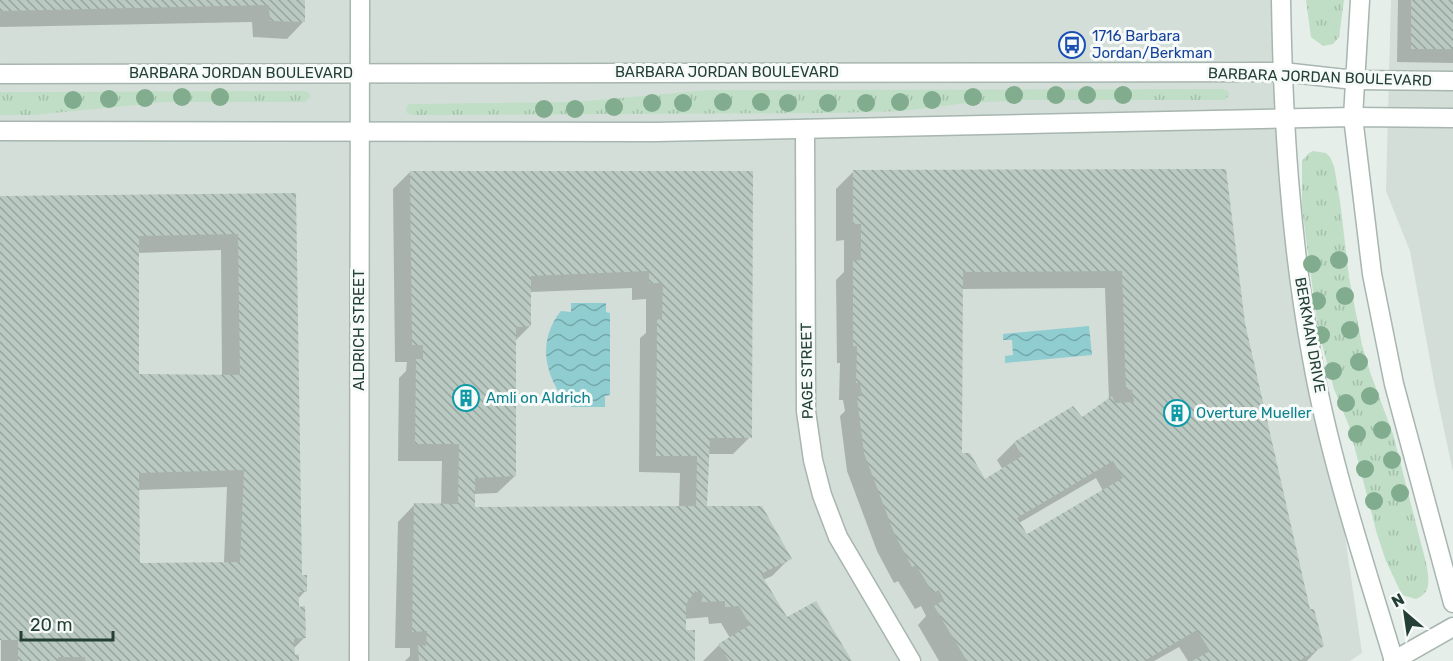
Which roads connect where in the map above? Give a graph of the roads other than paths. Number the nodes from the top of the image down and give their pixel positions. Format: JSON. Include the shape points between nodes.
{"nodes":[{"id":1,"x":360,"y":0,"type":"edge"},
{"id":2,"x":1281,"y":0,"type":"edge"},
{"id":3,"x":1360,"y":0,"type":"edge"},
{"id":4,"x":1283,"y":72,"type":"junction"},
{"id":5,"x":361,"y":73,"type":"junction"},
{"id":6,"x":0,"y":74,"type":"edge"},
{"id":7,"x":1353,"y":80,"type":"junction"},
{"id":8,"x":1453,"y":81,"type":"edge"},
{"id":9,"x":1353,"y":117,"type":"junction"},
{"id":10,"x":1453,"y":118,"type":"edge"},
{"id":11,"x":1286,"y":119,"type":"junction"},
{"id":12,"x":805,"y":129,"type":"junction"},
{"id":13,"x":0,"y":131,"type":"edge"},
{"id":14,"x":359,"y":132,"type":"junction"},
{"id":15,"x":1453,"y":603,"type":"edge"},
{"id":16,"x":1453,"y":627,"type":"edge"},
{"id":17,"x":359,"y":661,"type":"edge"},
{"id":18,"x":912,"y":661,"type":"edge"},
{"id":19,"x":1394,"y":661,"type":"edge"}],
"edges":[{"from":1,"to":5,"type":"street","name":"ALDRICH STREET"},
{"from":2,"to":4,"type":"street","name":"BERKMAN DRIVE"},
{"from":3,"to":7,"type":"street"},
{"from":4,"to":5,"type":"street","name":"BARBARA JORDAN BOULEVARD"},
{"from":4,"to":7,"type":"street","name":"BARBARA JORDAN BOULEVARD"},
{"from":4,"to":11,"type":"street","name":"BERKMAN DRIVE"},
{"from":5,"to":6,"type":"street","name":"BARBARA JORDAN BOULEVARD"},
{"from":5,"to":14,"type":"street","name":"ALDRICH STREET"},
{"from":7,"to":8,"type":"street","name":"BARBARA JORDAN BOULEVARD"},
{"from":7,"to":9,"type":"street"},
{"from":9,"to":10,"type":"street"},
{"from":9,"to":11,"type":"street"},
{"from":9,"to":15,"type":"street","via":[[1372,274],[1394,384]]},
{"from":11,"to":12,"type":"street"},
{"from":11,"to":19,"type":"street","name":"BERKMAN DRIVE","via":[[1289,192],[1312,359],[1333,453]]},
{"from":12,"to":14,"type":"street"},
{"from":12,"to":18,"type":"street","name":"PAGE STREET","via":[[806,411],[813,460],[838,537]]},
{"from":13,"to":14,"type":"street"},
{"from":14,"to":17,"type":"street","name":"ALDRICH STREET"},
{"from":16,"to":19,"type":"street"}]}
